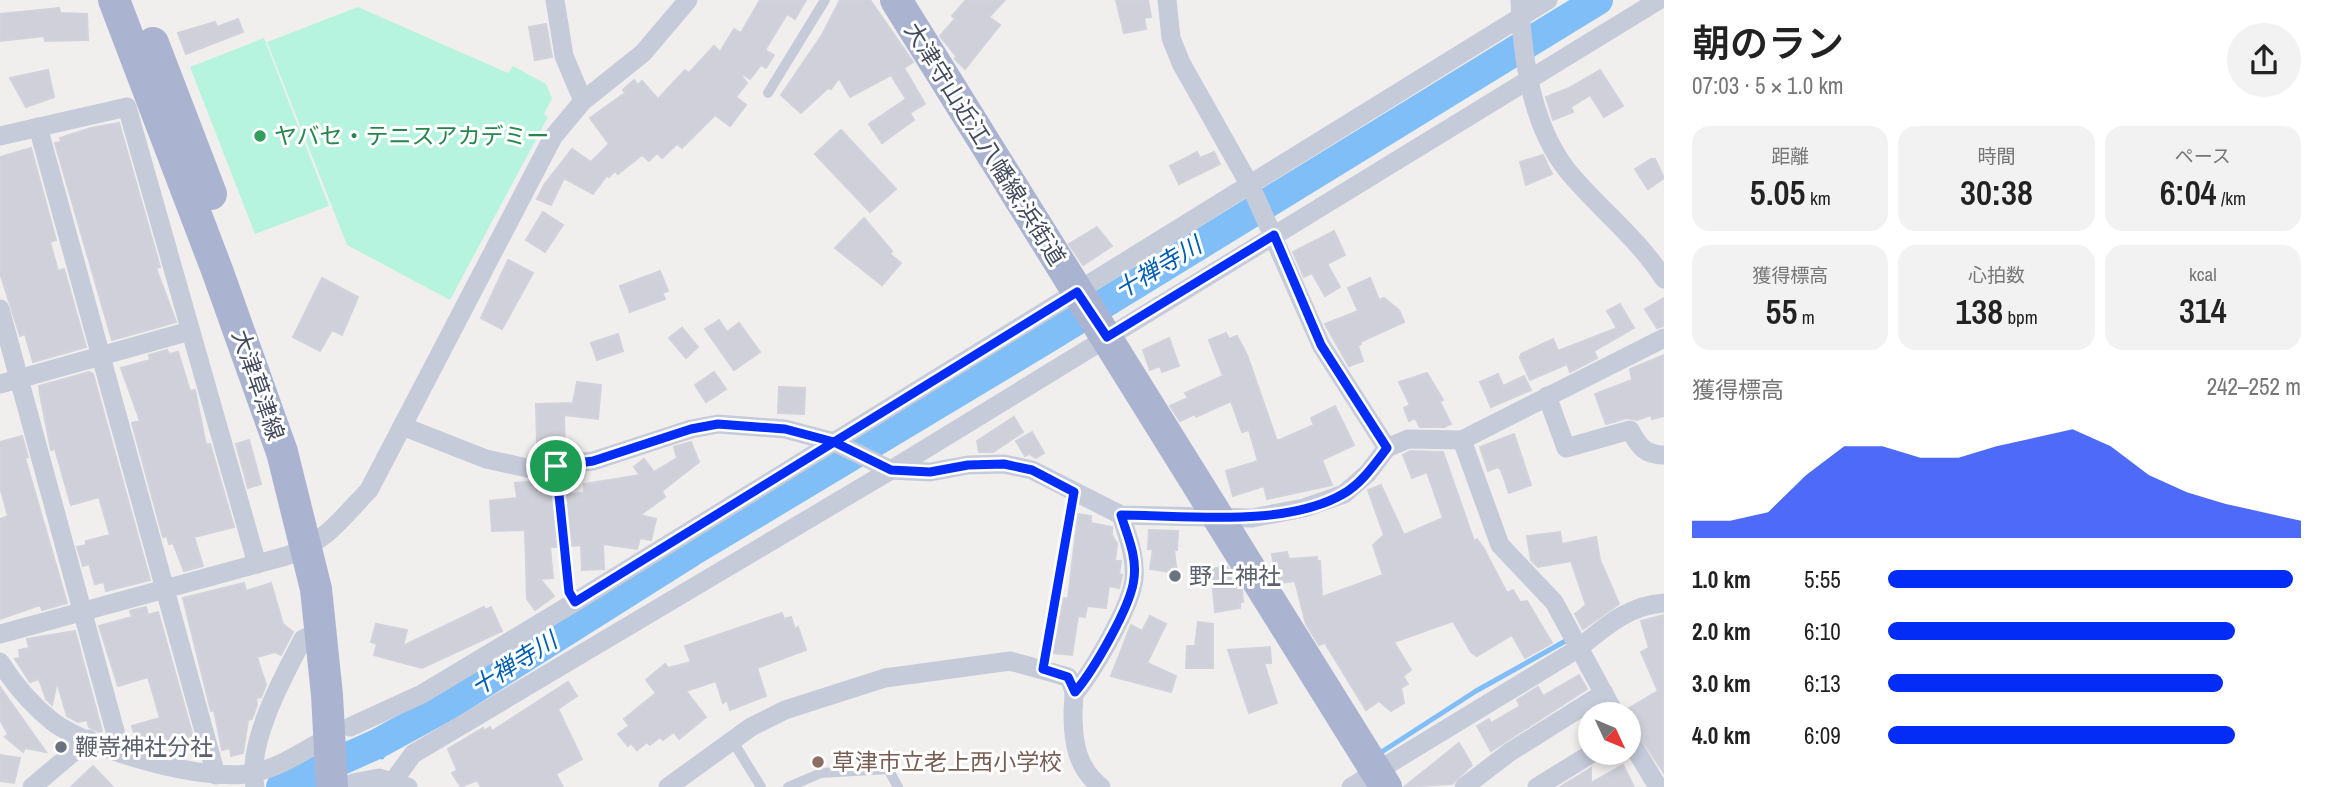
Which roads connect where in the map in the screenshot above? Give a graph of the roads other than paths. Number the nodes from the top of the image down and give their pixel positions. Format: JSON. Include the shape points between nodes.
{"nodes":[{"id":1,"x":114,"y":0,"type":"edge"},
{"id":2,"x":136,"y":0,"type":"edge"},
{"id":3,"x":555,"y":0,"type":"edge"},
{"id":4,"x":688,"y":0,"type":"edge"},
{"id":5,"x":825,"y":0,"type":"edge"},
{"id":6,"x":896,"y":0,"type":"edge"},
{"id":7,"x":1167,"y":0,"type":"edge"},
{"id":8,"x":1548,"y":0,"type":"edge"},
{"id":9,"x":1659,"y":0,"type":"edge"},
{"id":10,"x":1521,"y":14,"type":"edge"},
{"id":11,"x":1527,"y":76,"type":"junction"},
{"id":12,"x":768,"y":93,"type":"dead end"},
{"id":13,"x":583,"y":102,"type":"junction"},
{"id":14,"x":38,"y":127,"type":"junction"},
{"id":15,"x":0,"y":136,"type":"edge"},
{"id":16,"x":1252,"y":188,"type":"junction"},
{"id":17,"x":1273,"y":232,"type":"junction"},
{"id":18,"x":1664,"y":279,"type":"edge"},
{"id":19,"x":1079,"y":295,"type":"junction"},
{"id":20,"x":0,"y":309,"type":"edge"},
{"id":21,"x":190,"y":331,"type":"junction"},
{"id":22,"x":1105,"y":335,"type":"junction"},
{"id":23,"x":1664,"y":338,"type":"edge"},
{"id":24,"x":101,"y":356,"type":"junction"},
{"id":25,"x":9,"y":381,"type":"edge"},
{"id":26,"x":1547,"y":396,"type":"junction"},
{"id":27,"x":402,"y":426,"type":"junction"},
{"id":28,"x":1462,"y":440,"type":"junction"},
{"id":29,"x":837,"y":443,"type":"junction"},
{"id":30,"x":1387,"y":448,"type":"junction"},
{"id":31,"x":1664,"y":455,"type":"edge"},
{"id":32,"x":556,"y":466,"type":"junction"},
{"id":33,"x":888,"y":468,"type":"junction"},
{"id":34,"x":1074,"y":492,"type":"junction"},
{"id":35,"x":1121,"y":515,"type":"junction"},
{"id":36,"x":1218,"y":517,"type":"junction"},
{"id":37,"x":316,"y":543,"type":"junction"},
{"id":38,"x":257,"y":564,"type":"junction"},
{"id":39,"x":165,"y":589,"type":"junction"},
{"id":40,"x":575,"y":602,"type":"junction"},
{"id":41,"x":1664,"y":603,"type":"edge"},
{"id":42,"x":82,"y":612,"type":"junction"},
{"id":43,"x":0,"y":634,"type":"edge"},
{"id":44,"x":310,"y":636,"type":"dead end"},
{"id":45,"x":1579,"y":648,"type":"junction"},
{"id":46,"x":0,"y":662,"type":"edge"},
{"id":47,"x":1043,"y":669,"type":"junction"},
{"id":48,"x":1075,"y":692,"type":"junction"},
{"id":49,"x":1604,"y":693,"type":"junction"},
{"id":50,"x":1609,"y":702,"type":"edge"},
{"id":51,"x":340,"y":737,"type":"junction"},
{"id":52,"x":89,"y":739,"type":"junction"},
{"id":53,"x":732,"y":740,"type":"junction"},
{"id":54,"x":121,"y":753,"type":"junction"},
{"id":55,"x":1642,"y":756,"type":"edge"},
{"id":56,"x":1578,"y":762,"type":"edge"},
{"id":57,"x":216,"y":775,"type":"junction"},
{"id":58,"x":1657,"y":775,"type":"edge"},
{"id":59,"x":253,"y":780,"type":"edge"},
{"id":60,"x":1371,"y":782,"type":"edge"},
{"id":61,"x":401,"y":783,"type":"edge"},
{"id":62,"x":347,"y":784,"type":"edge"},
{"id":63,"x":32,"y":787,"type":"edge"},
{"id":64,"x":668,"y":787,"type":"edge"},
{"id":65,"x":761,"y":787,"type":"edge"},
{"id":66,"x":788,"y":787,"type":"edge"},
{"id":67,"x":898,"y":787,"type":"edge"},
{"id":68,"x":1101,"y":787,"type":"edge"},
{"id":69,"x":1464,"y":787,"type":"edge"},
{"id":70,"x":1538,"y":787,"type":"edge"}],
"edges":[{"from":1,"to":37,"type":"main road","name":"大津草津線"},
{"from":2,"to":37,"type":"main road","name":"大津草津線","via":[[275,368]]},
{"from":3,"to":13,"type":"street","via":[[565,57]]},
{"from":4,"to":13,"type":"street","via":[[643,53]]},
{"from":5,"to":12,"type":"lane"},
{"from":6,"to":19,"type":"main road","name":"大津守山近江八幡線;浜街道"},
{"from":7,"to":16,"type":"street","via":[[1171,38],[1181,63]]},
{"from":8,"to":10,"type":"street"},
{"from":9,"to":11,"type":"street"},
{"from":10,"to":11,"type":"street"},
{"from":10,"to":16,"type":"street"},
{"from":11,"to":17,"type":"street"},
{"from":11,"to":18,"type":"street","via":[[1550,141],[1566,168]]},
{"from":13,"to":27,"type":"street","via":[[553,137]]},
{"from":14,"to":15,"type":"street"},
{"from":14,"to":21,"type":"street","via":[[127,107]]},
{"from":14,"to":24,"type":"street"},
{"from":16,"to":17,"type":"street"},
{"from":16,"to":19,"type":"street"},
{"from":17,"to":22,"type":"street"},
{"from":17,"to":30,"type":"street","via":[[1321,345]]},
{"from":19,"to":22,"type":"main road","name":"大津守山近江八幡線;浜街道"},
{"from":19,"to":29,"type":"street"},
{"from":20,"to":25,"type":"street"},
{"from":21,"to":24,"type":"street"},
{"from":21,"to":38,"type":"street"},
{"from":22,"to":33,"type":"street"},
{"from":22,"to":36,"type":"main road","name":"大津守山近江八幡線;浜街道"},
{"from":23,"to":26,"type":"street"},
{"from":24,"to":25,"type":"street"},
{"from":24,"to":39,"type":"street"},
{"from":25,"to":42,"type":"street"},
{"from":26,"to":28,"type":"street"},
{"from":26,"to":31,"type":"street","via":[[1566,448],[1630,430],[1648,454]]},
{"from":27,"to":32,"type":"street","via":[[486,459],[527,468]]},
{"from":27,"to":37,"type":"street","via":[[369,490]]},
{"from":28,"to":30,"type":"street","via":[[1408,439]]},
{"from":28,"to":45,"type":"street","via":[[1500,545],[1554,602]]},
{"from":29,"to":32,"type":"street","via":[[785,429],[718,424],[593,461]]},
{"from":29,"to":33,"type":"street"},
{"from":29,"to":40,"type":"street"},
{"from":30,"to":36,"type":"street","via":[[1344,494],[1252,518]]},
{"from":32,"to":40,"type":"lane","via":[[569,592]]},
{"from":33,"to":34,"type":"street","via":[[930,472],[1004,464],[1032,470]]},
{"from":33,"to":61,"type":"street","via":[[414,754]]},
{"from":34,"to":35,"type":"street"},
{"from":34,"to":47,"type":"lane"},
{"from":35,"to":36,"type":"street"},
{"from":35,"to":48,"type":"street","via":[[1134,559],[1134,581],[1116,625]]},
{"from":36,"to":60,"type":"main road","name":"大津守山近江八幡線;浜街道"},
{"from":37,"to":38,"type":"street"},
{"from":37,"to":51,"type":"main road","name":"大津草津線","via":[[316,589]]},
{"from":38,"to":39,"type":"street"},
{"from":39,"to":42,"type":"street"},
{"from":39,"to":57,"type":"street"},
{"from":40,"to":51,"type":"street","via":[[422,694]]},
{"from":41,"to":45,"type":"street","via":[[1634,608]]},
{"from":42,"to":43,"type":"street"},
{"from":42,"to":54,"type":"street"},
{"from":44,"to":59,"type":"street","via":[[303,639],[267,712]]},
{"from":45,"to":49,"type":"street"},
{"from":45,"to":60,"type":"street"},
{"from":46,"to":52,"type":"street","via":[[54,722]]},
{"from":47,"to":48,"type":"street","via":[[1068,677]]},
{"from":47,"to":53,"type":"street","via":[[1010,661],[886,678],[785,710]]},
{"from":48,"to":68,"type":"street","via":[[1076,753]]},
{"from":49,"to":50,"type":"street"},
{"from":49,"to":69,"type":"street"},
{"from":51,"to":59,"type":"street"},
{"from":51,"to":62,"type":"main road","name":"大津草津線"},
{"from":52,"to":54,"type":"street"},
{"from":52,"to":63,"type":"street"},
{"from":53,"to":64,"type":"street"},
{"from":53,"to":65,"type":"lane"},
{"from":54,"to":57,"type":"street"},
{"from":55,"to":58,"type":"street"},
{"from":56,"to":70,"type":"street"},
{"from":57,"to":59,"type":"street"},
{"from":61,"to":62,"type":"street","via":[[379,778]]},
{"from":66,"to":67,"type":"lane","via":[[821,773],[888,769]]}]}
